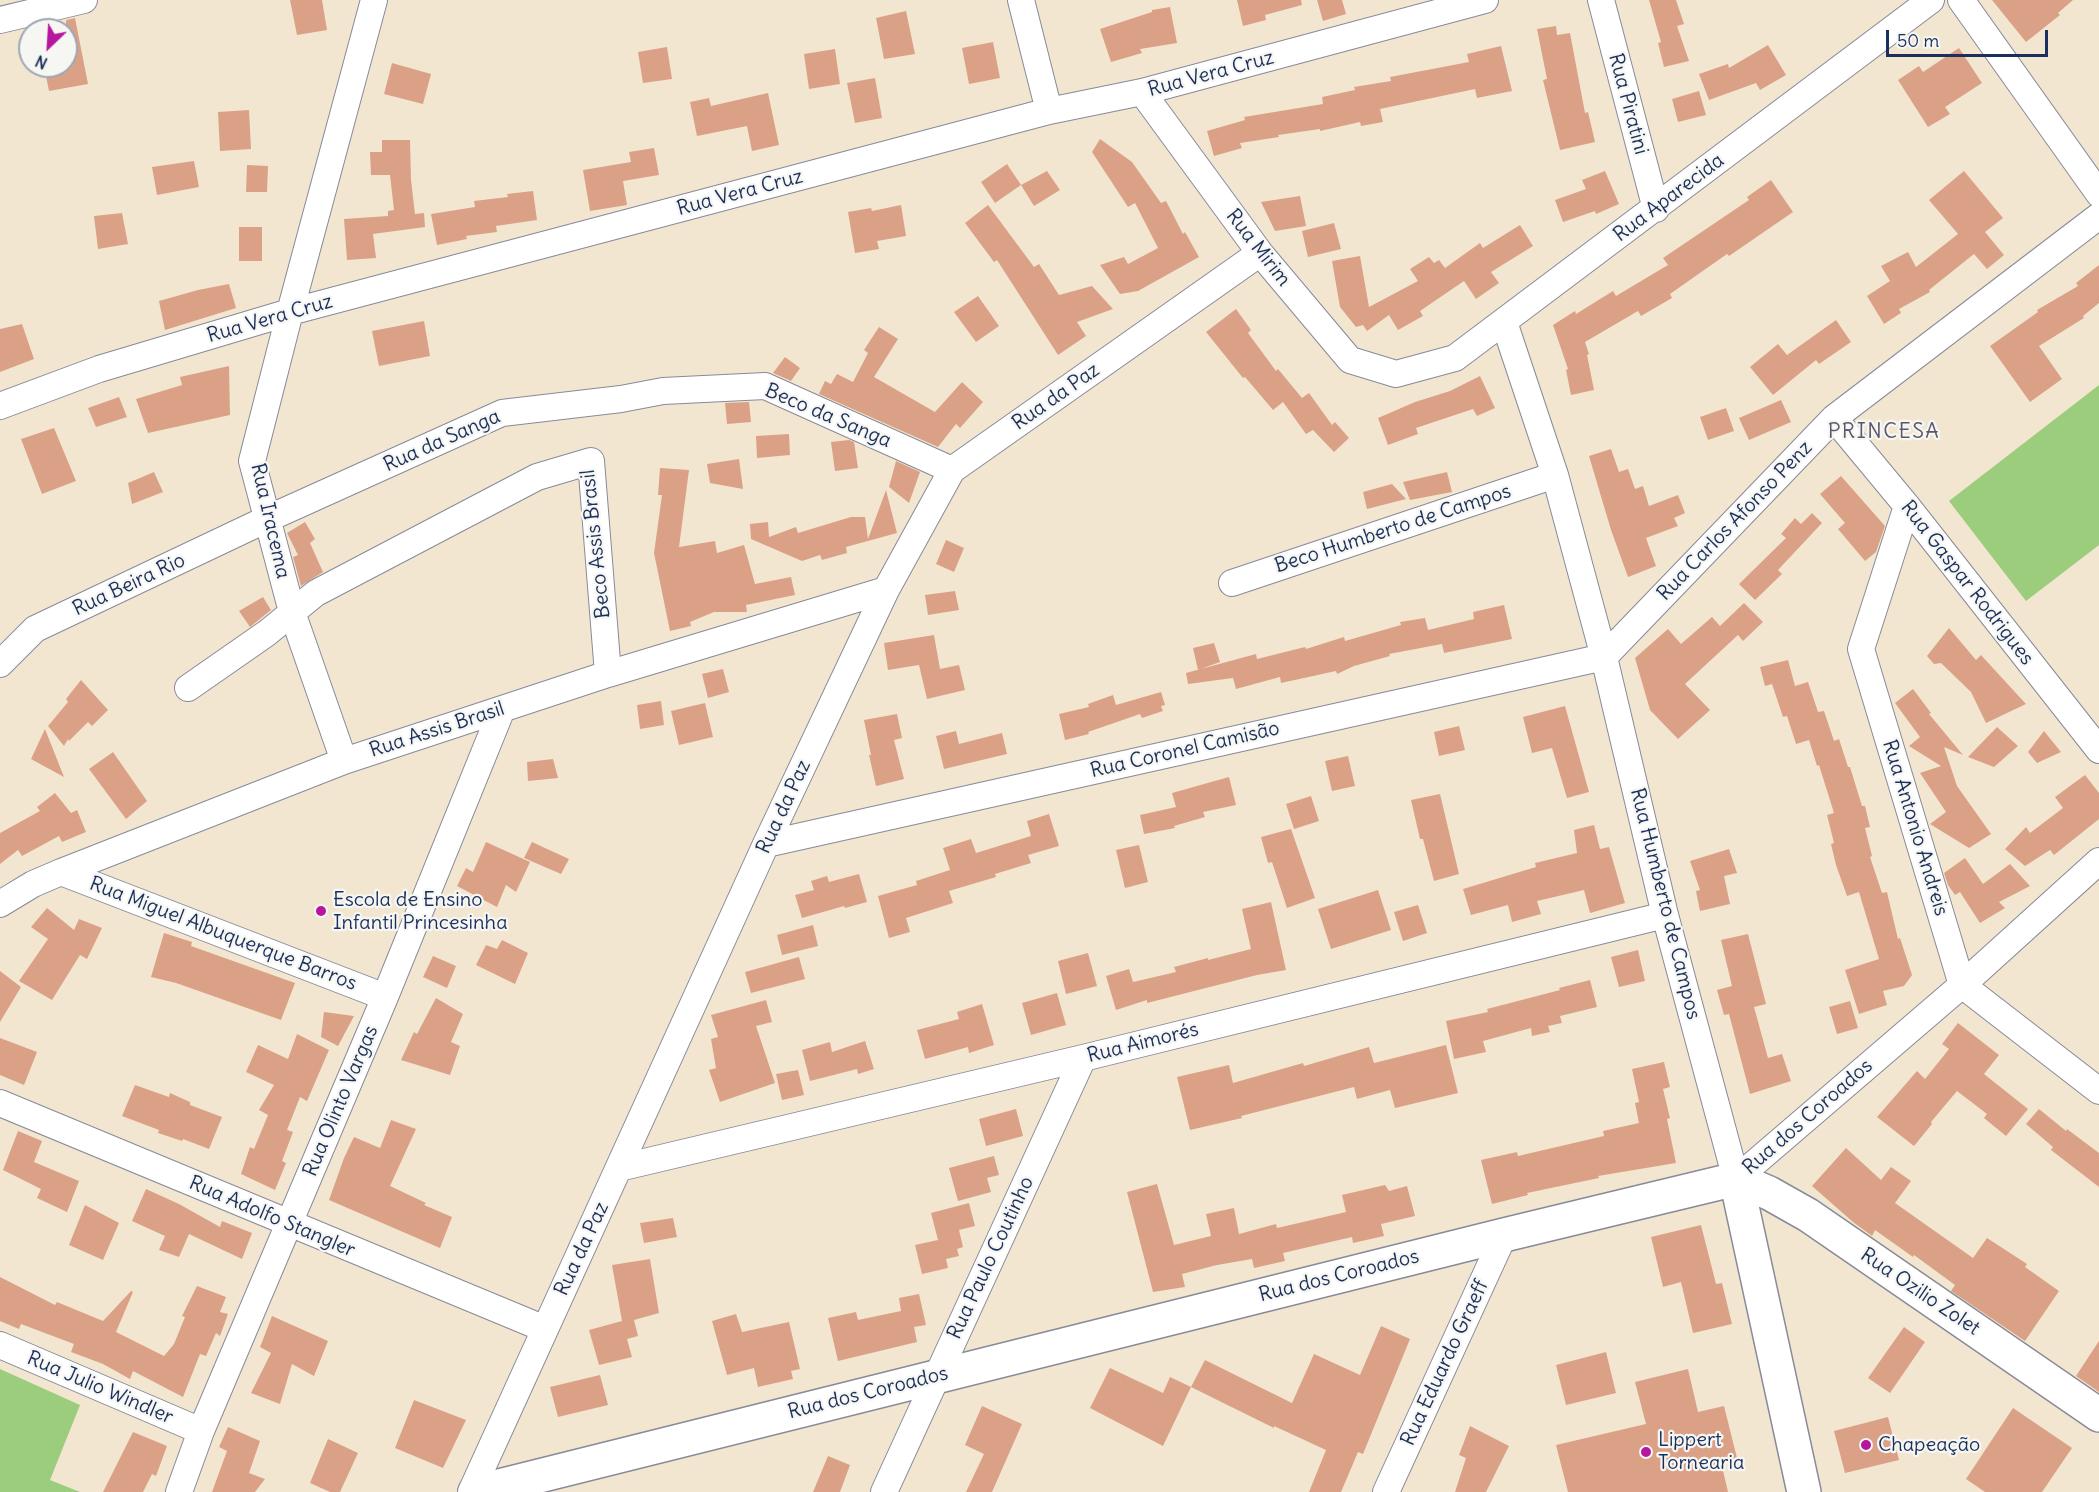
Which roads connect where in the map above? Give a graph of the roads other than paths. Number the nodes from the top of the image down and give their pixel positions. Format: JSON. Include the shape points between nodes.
{"nodes":[{"id":1,"x":84,"y":0,"type":"edge"},
{"id":2,"x":374,"y":0,"type":"edge"},
{"id":3,"x":1021,"y":0,"type":"edge"},
{"id":4,"x":1485,"y":0,"type":"edge"},
{"id":5,"x":1601,"y":0,"type":"edge"},
{"id":6,"x":1931,"y":0,"type":"edge"},
{"id":7,"x":1961,"y":0,"type":"edge"},
{"id":8,"x":0,"y":20,"type":"edge"},
{"id":9,"x":1142,"y":92,"type":"junction"},
{"id":10,"x":1049,"y":111,"type":"junction"},
{"id":11,"x":2099,"y":194,"type":"edge"},
{"id":12,"x":1656,"y":208,"type":"junction"},
{"id":13,"x":2099,"y":216,"type":"edge"},
{"id":14,"x":1260,"y":253,"type":"junction"},
{"id":15,"x":290,"y":312,"type":"junction"},
{"id":16,"x":1504,"y":322,"type":"junction"},
{"id":17,"x":1396,"y":374,"type":"joint"},
{"id":18,"x":663,"y":392,"type":"joint"},
{"id":19,"x":0,"y":406,"type":"edge"},
{"id":20,"x":1834,"y":418,"type":"junction"},
{"id":21,"x":952,"y":470,"type":"junction"},
{"id":22,"x":1555,"y":476,"type":"junction"},
{"id":23,"x":1907,"y":506,"type":"junction"},
{"id":24,"x":267,"y":519,"type":"junction"},
{"id":25,"x":1232,"y":583,"type":"dead end"},
{"id":26,"x":886,"y":590,"type":"junction"},
{"id":27,"x":292,"y":612,"type":"junction"},
{"id":28,"x":1604,"y":657,"type":"junction"},
{"id":29,"x":0,"y":664,"type":"edge"},
{"id":30,"x":608,"y":674,"type":"junction"},
{"id":31,"x":188,"y":687,"type":"dead end"},
{"id":32,"x":502,"y":709,"type":"junction"},
{"id":33,"x":2099,"y":750,"type":"edge"},
{"id":34,"x":344,"y":761,"type":"junction"},
{"id":35,"x":766,"y":844,"type":"junction"},
{"id":36,"x":2099,"y":861,"type":"edge"},
{"id":37,"x":61,"y":872,"type":"junction"},
{"id":38,"x":0,"y":904,"type":"edge"},
{"id":39,"x":1665,"y":915,"type":"junction"},
{"id":40,"x":1962,"y":985,"type":"junction"},
{"id":41,"x":385,"y":997,"type":"junction"},
{"id":42,"x":1083,"y":1058,"type":"junction"},
{"id":43,"x":2099,"y":1092,"type":"edge"},
{"id":44,"x":0,"y":1103,"type":"edge"},
{"id":45,"x":619,"y":1168,"type":"junction"},
{"id":46,"x":1736,"y":1179,"type":"junction"},
{"id":47,"x":288,"y":1223,"type":"junction"},
{"id":48,"x":1504,"y":1234,"type":"junction"},
{"id":49,"x":545,"y":1329,"type":"junction"},
{"id":50,"x":0,"y":1345,"type":"edge"},
{"id":51,"x":937,"y":1376,"type":"junction"},
{"id":52,"x":2099,"y":1414,"type":"edge"},
{"id":53,"x":201,"y":1431,"type":"junction"},
{"id":54,"x":179,"y":1492,"type":"edge"},
{"id":55,"x":473,"y":1492,"type":"edge"},
{"id":56,"x":884,"y":1492,"type":"edge"},
{"id":57,"x":1386,"y":1492,"type":"edge"},
{"id":58,"x":1804,"y":1492,"type":"edge"}],
"edges":[{"from":1,"to":8,"type":"street"},
{"from":2,"to":15,"type":"street","name":"Rua Iracema"},
{"from":3,"to":10,"type":"street"},
{"from":4,"to":9,"type":"street","name":"Rua Vera Cruz"},
{"from":5,"to":12,"type":"street","name":"Rua Piratini"},
{"from":6,"to":12,"type":"street","name":"Rua Aparecida"},
{"from":7,"to":11,"type":"street"},
{"from":9,"to":10,"type":"street","name":"Rua Vera Cruz"},
{"from":9,"to":14,"type":"street","name":"Rua Mirim"},
{"from":10,"to":15,"type":"street","name":"Rua Vera Cruz"},
{"from":12,"to":16,"type":"street","name":"Rua Aparecida"},
{"from":13,"to":20,"type":"street","name":"Rua Carlos Afonso Penz"},
{"from":14,"to":17,"type":"street","name":"Rua Mirim","via":[[1350,360]]},
{"from":14,"to":21,"type":"street","name":"Rua da Paz"},
{"from":15,"to":19,"type":"street","name":"Rua Vera Cruz","via":[[99,369]]},
{"from":15,"to":24,"type":"street","name":"Rua Iracema","via":[[252,461]]},
{"from":16,"to":17,"type":"street","name":"Rua Aparecida","via":[[1455,358]]},
{"from":16,"to":22,"type":"street","name":"Rua Humberto de Campos"},
{"from":18,"to":21,"type":"street","name":"Beco da Sanga","via":[[765,386]]},
{"from":18,"to":24,"type":"street","name":"Rua da Sanga","via":[[502,412]]},
{"from":20,"to":23,"type":"street","name":"Rua Gaspar Rodrigues"},
{"from":20,"to":28,"type":"street","name":"Rua Carlos Afonso Penz"},
{"from":21,"to":26,"type":"street","name":"Rua da Paz"},
{"from":22,"to":25,"type":"street","name":"Beco Humberto de Campos"},
{"from":22,"to":28,"type":"street","name":"Rua Humberto de Campos"},
{"from":23,"to":33,"type":"street","name":"Rua Gaspar Rodrigues"},
{"from":23,"to":40,"type":"street","name":"Rua Antonio Andreis","via":[[1861,649]]},
{"from":24,"to":27,"type":"street","name":"Rua Iracema"},
{"from":24,"to":29,"type":"street","name":"Rua Beira Rio","via":[[35,629]]},
{"from":26,"to":30,"type":"street","name":"Rua Assis Brasil"},
{"from":26,"to":35,"type":"street","name":"Rua da Paz"},
{"from":27,"to":30,"type":"street","name":"Beco Assis Brasil","via":[[316,593],[478,506],[537,477],[591,461]]},
{"from":27,"to":31,"type":"street"},
{"from":27,"to":34,"type":"street","name":"Rua Iracema"},
{"from":28,"to":35,"type":"street","name":"Rua Coronel Camisão"},
{"from":28,"to":39,"type":"street","name":"Rua Humberto de Campos"},
{"from":30,"to":32,"type":"street","name":"Rua Assis Brasil"},
{"from":32,"to":34,"type":"street","name":"Rua Assis Brasil"},
{"from":32,"to":41,"type":"street","name":"Rua Olinto Vargas"},
{"from":34,"to":37,"type":"street","name":"Rua Assis Brasil"},
{"from":35,"to":45,"type":"street","name":"Rua da Paz"},
{"from":36,"to":40,"type":"street","name":"Rua dos Coroados"},
{"from":37,"to":38,"type":"street","name":"Rua Assis Brasil"},
{"from":37,"to":41,"type":"street","name":"Rua Miguel Albuquerque Barros"},
{"from":39,"to":42,"type":"street","name":"Rua Aimorés"},
{"from":39,"to":46,"type":"street","name":"Rua Humberto de Campos"},
{"from":40,"to":43,"type":"street"},
{"from":40,"to":46,"type":"street","name":"Rua dos Coroados"},
{"from":41,"to":47,"type":"street","name":"Rua Olinto Vargas"},
{"from":42,"to":45,"type":"street","name":"Rua Aimorés"},
{"from":42,"to":51,"type":"street","name":"Rua Paulo Coutinho"},
{"from":44,"to":47,"type":"street","name":"Rua Adolfo Stangler"},
{"from":45,"to":49,"type":"street","name":"Rua da Paz"},
{"from":46,"to":48,"type":"street","name":"Rua dos Coroados"},
{"from":46,"to":52,"type":"street","name":"Rua Ozilio Zolet","via":[[1808,1215]]},
{"from":46,"to":58,"type":"street","name":"Rua Humberto de Campos"},
{"from":47,"to":49,"type":"street","name":"Rua Adolfo Stangler"},
{"from":47,"to":53,"type":"street","name":"Rua Olinto Vargas"},
{"from":48,"to":51,"type":"street","name":"Rua dos Coroados"},
{"from":48,"to":57,"type":"street","name":"Rua Eduardo Graeff"},
{"from":49,"to":55,"type":"street","name":"Rua da Paz"},
{"from":50,"to":53,"type":"street","name":"Rua Julio Windler"},
{"from":51,"to":55,"type":"street","name":"Rua dos Coroados"},
{"from":51,"to":56,"type":"street","name":"Rua Paulo Coutinho"},
{"from":53,"to":54,"type":"street","name":"Rua Olinto Vargas"}]}
